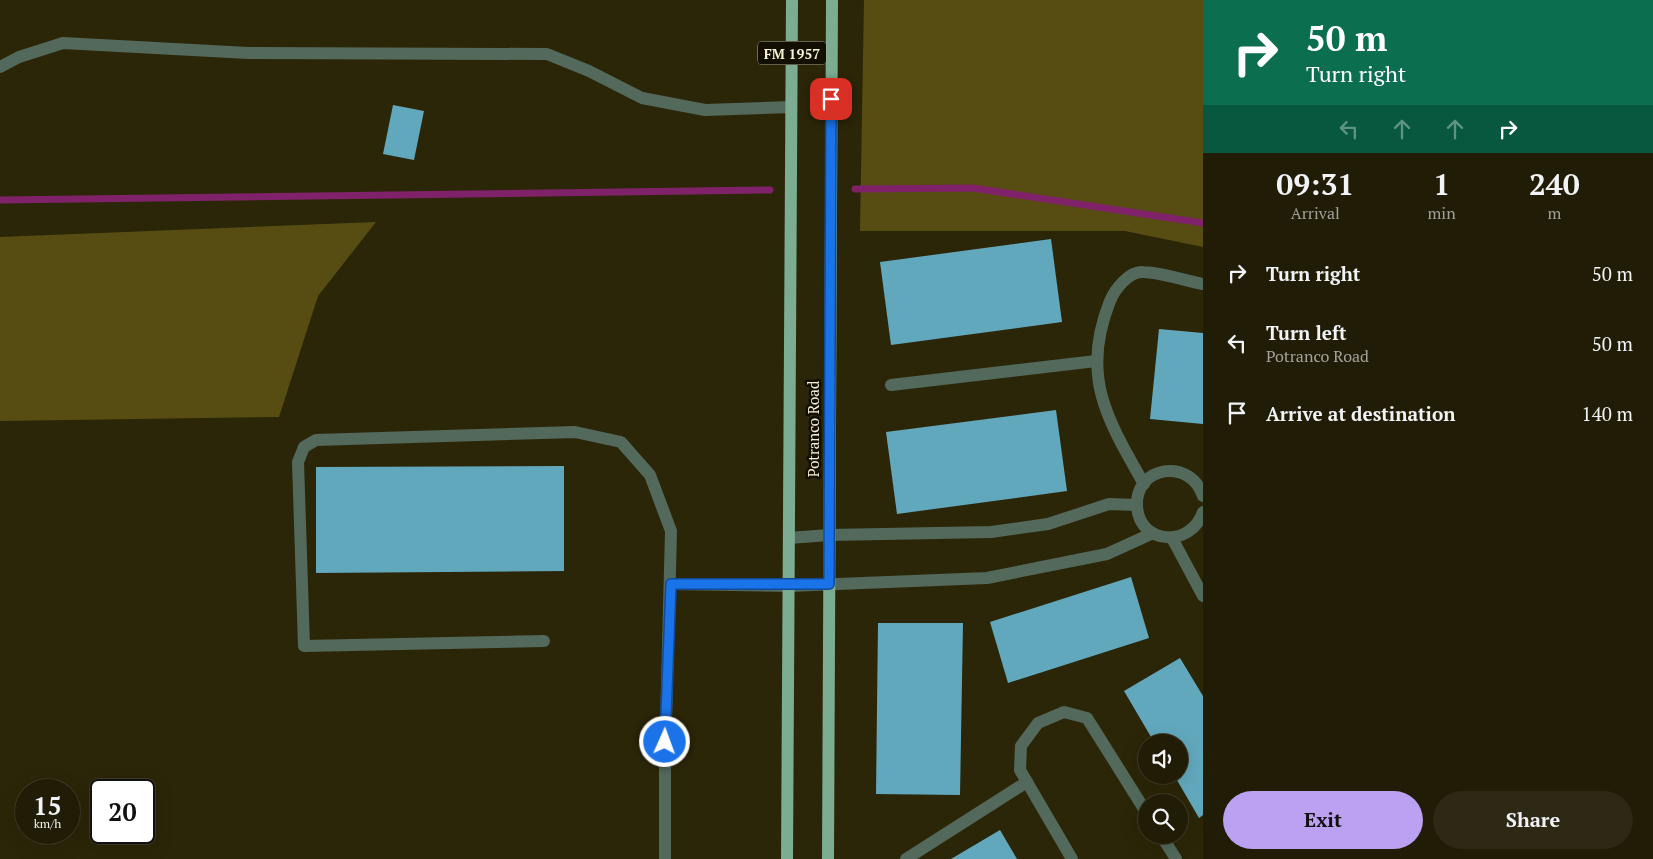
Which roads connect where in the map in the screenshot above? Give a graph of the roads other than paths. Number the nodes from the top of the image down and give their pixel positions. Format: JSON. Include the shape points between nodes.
{"nodes":[{"id":1,"x":792,"y":0,"type":"edge"},
{"id":2,"x":832,"y":0,"type":"edge"},
{"id":3,"x":0,"y":68,"type":"edge"},
{"id":4,"x":791,"y":107,"type":"junction"},
{"id":5,"x":1203,"y":284,"type":"edge"},
{"id":6,"x":1096,"y":361,"type":"junction"},
{"id":7,"x":891,"y":385,"type":"dead end"},
{"id":8,"x":1144,"y":484,"type":"junction"},
{"id":9,"x":1203,"y":496,"type":"edge"},
{"id":10,"x":1137,"y":505,"type":"junction"},
{"id":11,"x":1203,"y":512,"type":"edge"},
{"id":12,"x":1153,"y":533,"type":"junction"},
{"id":13,"x":828,"y":535,"type":"junction"},
{"id":14,"x":789,"y":538,"type":"junction"},
{"id":15,"x":1172,"y":538,"type":"junction"},
{"id":16,"x":671,"y":584,"type":"junction"},
{"id":17,"x":829,"y":584,"type":"junction"},
{"id":18,"x":789,"y":586,"type":"junction"},
{"id":19,"x":1203,"y":596,"type":"edge"},
{"id":20,"x":544,"y":641,"type":"dead end"},
{"id":21,"x":1027,"y":782,"type":"junction"},
{"id":22,"x":1138,"y":799,"type":"edge"},
{"id":23,"x":1167,"y":844,"type":"edge"},
{"id":24,"x":665,"y":859,"type":"edge"},
{"id":25,"x":787,"y":859,"type":"edge"},
{"id":26,"x":828,"y":859,"type":"edge"},
{"id":27,"x":906,"y":859,"type":"edge"},
{"id":28,"x":1072,"y":859,"type":"edge"},
{"id":29,"x":1176,"y":859,"type":"edge"}],
"edges":[{"from":1,"to":4,"type":"main road","name":"Potranco Road","number":"FM 1957"},
{"from":2,"to":13,"type":"main road","name":"Potranco Road","number":"FM 1957"},
{"from":3,"to":4,"type":"lane","via":[[19,57],[63,43],[248,53],[546,54],[642,98],[705,110]]},
{"from":4,"to":14,"type":"main road","name":"Potranco Road","number":"FM 1957"},
{"from":5,"to":6,"type":"lane","via":[[1141,271],[1128,278],[1115,290],[1106,312]]},
{"from":6,"to":7,"type":"lane"},
{"from":6,"to":8,"type":"lane","via":[[1099,391],[1119,440]]},
{"from":8,"to":9,"type":"lane","via":[[1152,476],[1173,470],[1194,479]]},
{"from":8,"to":10,"type":"lane","via":[[1138,494]]},
{"from":10,"to":12,"type":"lane","via":[[1141,521]]},
{"from":10,"to":13,"type":"lane","via":[[1109,504],[1048,524],[991,532]]},
{"from":11,"to":15,"type":"lane","via":[[1193,529],[1184,536]]},
{"from":12,"to":15,"type":"lane"},
{"from":12,"to":17,"type":"lane","via":[[1107,554],[987,578]]},
{"from":13,"to":14,"type":"lane"},
{"from":13,"to":17,"type":"main road","name":"Potranco Road","number":"FM 1957"},
{"from":14,"to":18,"type":"main road","name":"Potranco Road","number":"FM 1957"},
{"from":15,"to":19,"type":"lane"},
{"from":16,"to":18,"type":"lane"},
{"from":16,"to":20,"type":"lane","via":[[671,531],[650,475],[622,442],[575,432],[316,440],[304,447],[298,462],[304,646]]},
{"from":16,"to":24,"type":"lane"},
{"from":17,"to":18,"type":"lane"},
{"from":17,"to":26,"type":"main road","name":"Potranco Road","number":"FM 1957"},
{"from":18,"to":25,"type":"main road","name":"Potranco Road","number":"FM 1957"},
{"from":21,"to":22,"type":"lane","via":[[1020,770],[1021,746],[1038,722],[1064,712],[1087,718]]},
{"from":21,"to":27,"type":"lane"},
{"from":21,"to":28,"type":"lane"},
{"from":23,"to":29,"type":"lane"}]}
